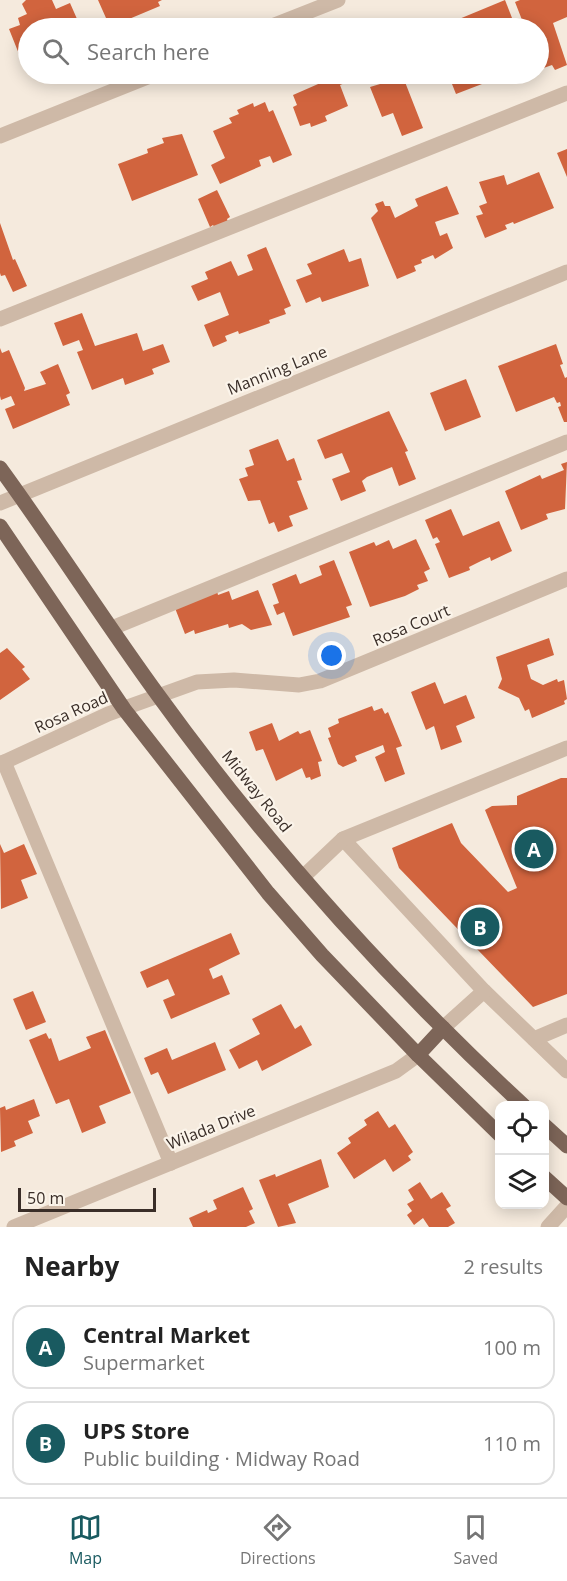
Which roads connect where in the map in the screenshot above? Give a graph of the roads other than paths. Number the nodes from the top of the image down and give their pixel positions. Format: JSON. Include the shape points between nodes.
{"nodes":[{"id":1,"x":338,"y":0,"type":"edge"},
{"id":2,"x":292,"y":18,"type":"edge"},
{"id":3,"x":130,"y":84,"type":"edge"},
{"id":4,"x":567,"y":93,"type":"edge"},
{"id":5,"x":0,"y":136,"type":"edge"},
{"id":6,"x":567,"y":272,"type":"edge"},
{"id":7,"x":0,"y":320,"type":"edge"},
{"id":8,"x":567,"y":442,"type":"edge"},
{"id":9,"x":0,"y":468,"type":"edge"},
{"id":10,"x":19,"y":494,"type":"junction"},
{"id":11,"x":0,"y":503,"type":"edge"},
{"id":12,"x":0,"y":526,"type":"edge"},
{"id":13,"x":567,"y":579,"type":"edge"},
{"id":14,"x":112,"y":628,"type":"junction"},
{"id":15,"x":159,"y":696,"type":"junction"},
{"id":16,"x":124,"y":709,"type":"junction"},
{"id":17,"x":567,"y":748,"type":"edge"},
{"id":18,"x":2,"y":763,"type":"edge"},
{"id":19,"x":343,"y":839,"type":"junction"},
{"id":20,"x":303,"y":876,"type":"junction"},
{"id":21,"x":484,"y":991,"type":"junction"},
{"id":22,"x":567,"y":1025,"type":"edge"},
{"id":23,"x":443,"y":1028,"type":"junction"},
{"id":24,"x":534,"y":1039,"type":"junction"},
{"id":25,"x":418,"y":1055,"type":"junction"},
{"id":26,"x":567,"y":1071,"type":"edge"},
{"id":27,"x":519,"y":1101,"type":"edge"},
{"id":28,"x":495,"y":1130,"type":"edge"},
{"id":29,"x":549,"y":1130,"type":"edge"},
{"id":30,"x":567,"y":1146,"type":"edge"},
{"id":31,"x":171,"y":1163,"type":"junction"},
{"id":32,"x":549,"y":1182,"type":"edge"},
{"id":33,"x":567,"y":1198,"type":"edge"},
{"id":34,"x":567,"y":1206,"type":"edge"},
{"id":35,"x":14,"y":1227,"type":"edge"},
{"id":36,"x":548,"y":1227,"type":"edge"}],
"edges":[{"from":1,"to":2,"type":"street"},
{"from":3,"to":5,"type":"street"},
{"from":4,"to":7,"type":"street"},
{"from":6,"to":10,"type":"street","name":"Manning Lane"},
{"from":8,"to":14,"type":"street"},
{"from":9,"to":10,"type":"main road","name":"Midway Road"},
{"from":10,"to":11,"type":"street","name":"Manning Lane"},
{"from":10,"to":14,"type":"main road","name":"Midway Road"},
{"from":12,"to":16,"type":"main road"},
{"from":13,"to":15,"type":"street","name":"Rosa Court","via":[[320,681],[299,684],[215,679]]},
{"from":14,"to":15,"type":"main road","name":"Midway Road"},
{"from":15,"to":16,"type":"street","name":"Rosa Road"},
{"from":15,"to":20,"type":"main road","name":"Midway Road"},
{"from":16,"to":18,"type":"street","name":"Rosa Road"},
{"from":16,"to":25,"type":"main road","via":[[268,893]]},
{"from":17,"to":19,"type":"street"},
{"from":18,"to":31,"type":"street"},
{"from":19,"to":20,"type":"street"},
{"from":19,"to":21,"type":"street"},
{"from":20,"to":23,"type":"main road","name":"Midway Road"},
{"from":21,"to":23,"type":"street"},
{"from":21,"to":24,"type":"street"},
{"from":22,"to":24,"type":"street"},
{"from":23,"to":25,"type":"main road"},
{"from":23,"to":27,"type":"main road","name":"Midway Road"},
{"from":24,"to":26,"type":"street"},
{"from":25,"to":28,"type":"main road"},
{"from":25,"to":31,"type":"street","name":"Wilada Drive","via":[[396,1071]]},
{"from":29,"to":30,"type":"main road"},
{"from":31,"to":35,"type":"street","name":"Wilada Drive"},
{"from":32,"to":33,"type":"main road"},
{"from":34,"to":36,"type":"street"}]}
